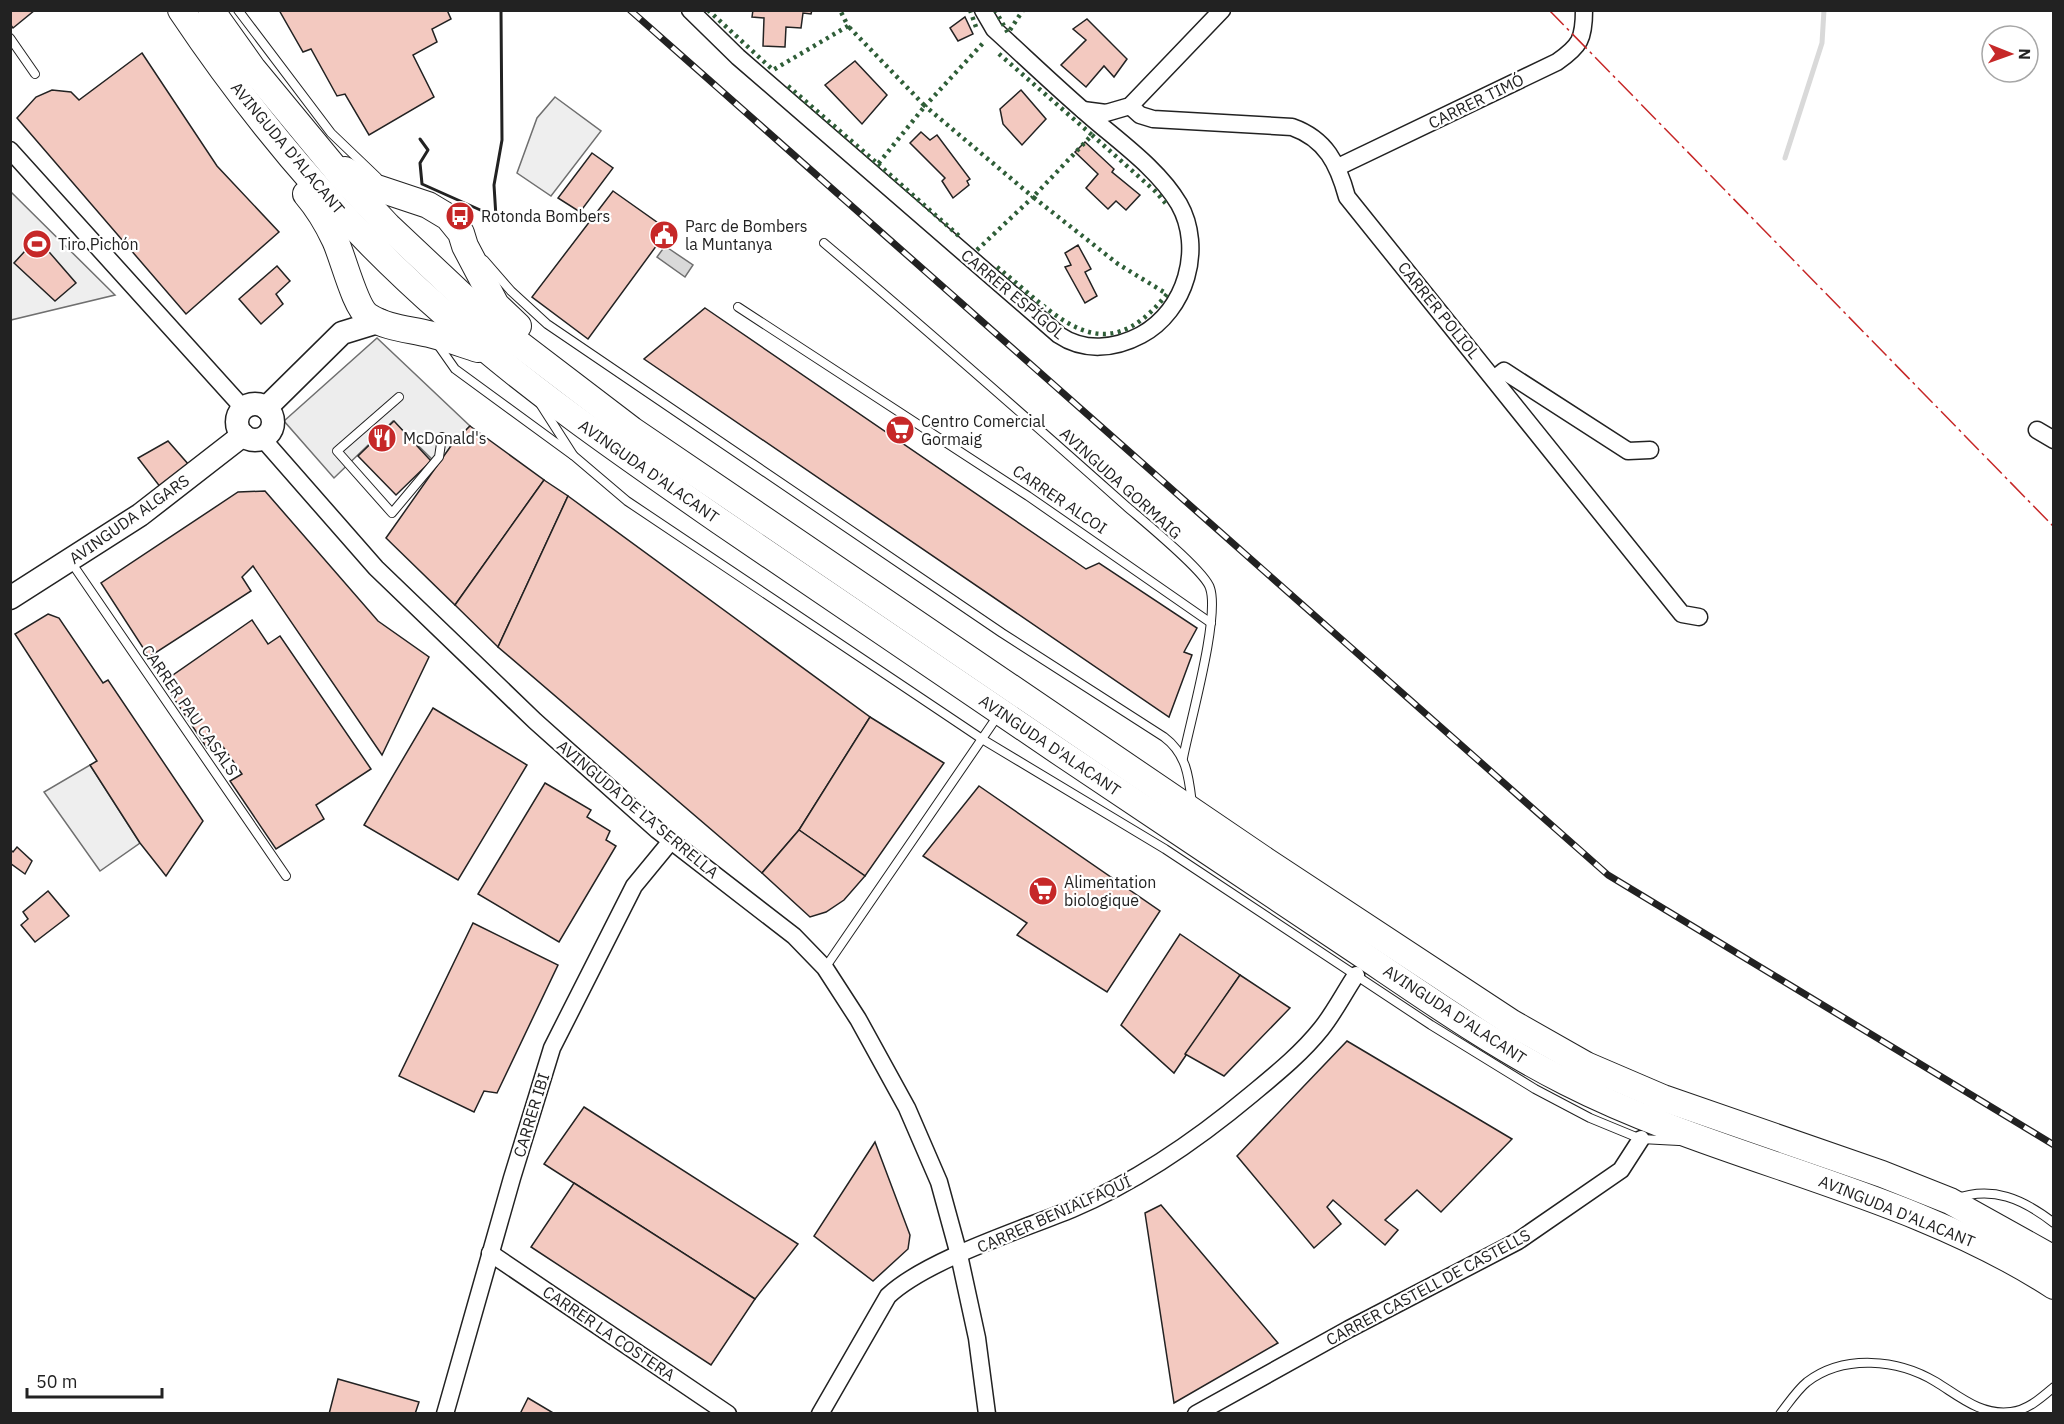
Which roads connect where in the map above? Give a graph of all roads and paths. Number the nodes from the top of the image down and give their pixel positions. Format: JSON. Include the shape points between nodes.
{"nodes":[{"id":1,"x":181,"y":10,"type":"edge"},
{"id":2,"x":212,"y":10,"type":"edge"},
{"id":3,"x":238,"y":10,"type":"edge"},
{"id":4,"x":690,"y":10,"type":"edge"},
{"id":5,"x":983,"y":10,"type":"edge"},
{"id":6,"x":1222,"y":10,"type":"edge"},
{"id":7,"x":1584,"y":10,"type":"edge"},
{"id":8,"x":10,"y":38,"type":"edge"},
{"id":9,"x":215,"y":61,"type":"junction"},
{"id":10,"x":35,"y":74,"type":"dead end"},
{"id":11,"x":1130,"y":106,"type":"junction"},
{"id":12,"x":1083,"y":110,"type":"junction"},
{"id":13,"x":10,"y":150,"type":"edge"},
{"id":14,"x":329,"y":161,"type":"junction"},
{"id":15,"x":1338,"y":167,"type":"junction"},
{"id":16,"x":392,"y":192,"type":"junction"},
{"id":17,"x":428,"y":205,"type":"junction"},
{"id":18,"x":379,"y":234,"type":"junction"},
{"id":19,"x":463,"y":239,"type":"junction"},
{"id":20,"x":824,"y":243,"type":"dead end"},
{"id":21,"x":352,"y":284,"type":"junction"},
{"id":22,"x":450,"y":284,"type":"junction"},
{"id":23,"x":433,"y":303,"type":"junction"},
{"id":24,"x":738,"y":307,"type":"dead end"},
{"id":25,"x":386,"y":324,"type":"junction"},
{"id":26,"x":342,"y":333,"type":"junction"},
{"id":27,"x":431,"y":334,"type":"junction"},
{"id":28,"x":490,"y":352,"type":"junction"},
{"id":29,"x":1494,"y":379,"type":"junction"},
{"id":30,"x":526,"y":382,"type":"junction"},
{"id":31,"x":573,"y":387,"type":"junction"},
{"id":32,"x":399,"y":397,"type":"dead end"},
{"id":33,"x":255,"y":408,"type":"junction"},
{"id":34,"x":2037,"y":430,"type":"dead end"},
{"id":35,"x":253,"y":437,"type":"junction"},
{"id":36,"x":442,"y":437,"type":"dead end"},
{"id":37,"x":2054,"y":440,"type":"edge"},
{"id":38,"x":1650,"y":450,"type":"dead end"},
{"id":39,"x":574,"y":456,"type":"junction"},
{"id":40,"x":69,"y":561,"type":"junction"},
{"id":41,"x":10,"y":598,"type":"edge"},
{"id":42,"x":1699,"y":617,"type":"dead end"},
{"id":43,"x":1211,"y":622,"type":"junction"},
{"id":44,"x":1001,"y":711,"type":"junction"},
{"id":45,"x":982,"y":739,"type":"junction"},
{"id":46,"x":1183,"y":758,"type":"junction"},
{"id":47,"x":1193,"y":810,"type":"junction"},
{"id":48,"x":671,"y":841,"type":"junction"},
{"id":49,"x":286,"y":876,"type":"dead end"},
{"id":50,"x":825,"y":968,"type":"junction"},
{"id":51,"x":1356,"y":975,"type":"junction"},
{"id":52,"x":1641,"y":1139,"type":"junction"},
{"id":53,"x":1712,"y":1143,"type":"junction"},
{"id":54,"x":1950,"y":1201,"type":"junction"},
{"id":55,"x":2054,"y":1223,"type":"edge"},
{"id":56,"x":490,"y":1253,"type":"junction"},
{"id":57,"x":959,"y":1255,"type":"junction"},
{"id":58,"x":2054,"y":1259,"type":"edge"},
{"id":59,"x":2054,"y":1286,"type":"edge"},
{"id":60,"x":2054,"y":1387,"type":"edge"},
{"id":61,"x":445,"y":1413,"type":"edge"},
{"id":62,"x":728,"y":1413,"type":"edge"},
{"id":63,"x":820,"y":1413,"type":"edge"},
{"id":64,"x":987,"y":1413,"type":"edge"},
{"id":65,"x":1196,"y":1413,"type":"edge"},
{"id":66,"x":1780,"y":1413,"type":"edge"}],
"edges":[{"from":1,"to":9,"type":"main road","name":"AVINGUDA D'ALACANT"},
{"from":2,"to":14,"type":"main road","name":"AVINGUDA D'ALACANT","via":[[253,69]]},
{"from":3,"to":16,"type":"lane","via":[[331,133]]},
{"from":4,"to":12,"type":"street","name":"CARRER ESPÍGOL","via":[[1059,335],[1081,346],[1096,347],[1140,336],[1169,311],[1186,277],[1190,240],[1184,216],[1172,194]]},
{"from":5,"to":12,"type":"street","name":"CARRER ESPÍGOL","via":[[994,28]]},
{"from":6,"to":11,"type":"street"},
{"from":7,"to":15,"type":"street","name":"CARRER TIMÓ","via":[[1584,32],[1579,44],[1557,62]]},
{"from":8,"to":10,"type":"lane"},
{"from":9,"to":18,"type":"main road","name":"AVINGUDA D'ALACANT","via":[[299,166]]},
{"from":9,"to":21,"type":"main road","via":[[248,126],[319,209]]},
{"from":11,"to":12,"type":"street","via":[[1106,113]]},
{"from":11,"to":15,"type":"street","name":"CARRER POLIOL","via":[[1140,115],[1154,119],[1292,127],[1319,143]]},
{"from":13,"to":33,"type":"street"},
{"from":14,"to":16,"type":"main road","via":[[371,186]]},
{"from":14,"to":18,"type":"main road","name":"AVINGUDA D'ALACANT"},
{"from":15,"to":29,"type":"street","name":"CARRER POLIOL","via":[[1347,197]]},
{"from":16,"to":17,"type":"main road"},
{"from":17,"to":18,"type":"main road","via":[[405,212]]},
{"from":17,"to":19,"type":"main road","via":[[448,216]]},
{"from":18,"to":21,"type":"main road","via":[[361,253]]},
{"from":18,"to":22,"type":"main road","name":"AVINGUDA D'ALACANT"},
{"from":18,"to":23,"type":"main road","name":"AVINGUDA D'ALACANT"},
{"from":19,"to":22,"type":"main road","via":[[463,268]]},
{"from":19,"to":31,"type":"main road","via":[[496,305],[544,346]]},
{"from":19,"to":46,"type":"lane","via":[[547,324],[992,626],[1164,737]]},
{"from":20,"to":43,"type":"lane","name":"AVINGUDA GORMAIG","via":[[1208,582]]},
{"from":21,"to":25,"type":"main road","via":[[366,315]]},
{"from":21,"to":26,"type":"street"},
{"from":22,"to":23,"type":"main road"},
{"from":22,"to":31,"type":"main road","name":"AVINGUDA D'ALACANT","via":[[488,320]]},
{"from":23,"to":25,"type":"main road","via":[[422,316],[406,325]]},
{"from":23,"to":28,"type":"main road","name":"AVINGUDA D'ALACANT"},
{"from":24,"to":43,"type":"lane","name":"CARRER ALCOI","via":[[1028,495]]},
{"from":25,"to":26,"type":"street"},
{"from":25,"to":27,"type":"main road"},
{"from":26,"to":33,"type":"street"},
{"from":27,"to":28,"type":"main road"},
{"from":27,"to":39,"type":"lane","via":[[455,369]]},
{"from":28,"to":30,"type":"main road","name":"AVINGUDA D'ALACANT"},
{"from":29,"to":38,"type":"street","via":[[1504,371],[1628,451]]},
{"from":29,"to":42,"type":"street","name":"CARRER POLIOL","via":[[1682,614]]},
{"from":30,"to":39,"type":"lane"},
{"from":30,"to":44,"type":"main road","name":"AVINGUDA D'ALACANT","via":[[619,451]]},
{"from":31,"to":47,"type":"main road","name":"AVINGUDA D'ALACANT","via":[[689,470]]},
{"from":32,"to":36,"type":"lane","via":[[337,451],[392,513],[439,457]]},
{"from":33,"to":35,"type":"street","via":[[237,421]]},
{"from":33,"to":35,"type":"street","via":[[270,412],[273,424]]},
{"from":34,"to":37,"type":"street"},
{"from":35,"to":40,"type":"street","name":"AVINGUDA ALGARS"},
{"from":35,"to":48,"type":"street","name":"AVINGUDA DE LA SERRELLA","via":[[375,568],[535,721]]},
{"from":39,"to":45,"type":"lane","via":[[627,501]]},
{"from":40,"to":41,"type":"street","name":"AVINGUDA ALGARS"},
{"from":40,"to":49,"type":"lane","name":"CARRER PAU CASALS"},
{"from":43,"to":46,"type":"lane","name":"AVINGUDA GORMAIG"},
{"from":44,"to":45,"type":"lane"},
{"from":44,"to":53,"type":"main road","name":"AVINGUDA D'ALACANT","via":[[1517,1056],[1622,1109]]},
{"from":45,"to":50,"type":"lane"},
{"from":45,"to":51,"type":"lane","via":[[1165,849]]},
{"from":46,"to":47,"type":"lane"},
{"from":47,"to":54,"type":"main road","name":"AVINGUDA D'ALACANT","via":[[1463,992],[1586,1065],[1672,1102]]},
{"from":48,"to":50,"type":"street","name":"AVINGUDA DE LA SERRELLA","via":[[794,936]]},
{"from":48,"to":56,"type":"street","name":"CARRER IBI","via":[[634,886],[552,1048]]},
{"from":50,"to":57,"type":"street","name":"AVINGUDA DE LA SERRELLA","via":[[907,1108],[939,1182]]},
{"from":51,"to":52,"type":"lane","via":[[1535,1089]]},
{"from":51,"to":57,"type":"street","name":"CARRER BENIALFAQUÍ","via":[[1322,1028],[1292,1061],[1189,1144],[1139,1176],[1076,1207]]},
{"from":52,"to":53,"type":"lane"},
{"from":52,"to":65,"type":"street","name":"CARRER CASTELL DE CASTELLS","via":[[1621,1170],[1518,1241]]},
{"from":53,"to":59,"type":"main road","name":"AVINGUDA D'ALACANT","via":[[1906,1211],[1979,1243]]},
{"from":54,"to":55,"type":"lane","via":[[1975,1192],[2000,1193]]},
{"from":54,"to":58,"type":"main road","name":"AVINGUDA D'ALACANT"},
{"from":56,"to":61,"type":"street","name":"CARRER IBI"},
{"from":56,"to":62,"type":"street","name":"CARRER LA COSTERA"},
{"from":57,"to":63,"type":"street","name":"CARRER BENIALFAQUÍ","via":[[910,1279],[888,1296]]},
{"from":57,"to":64,"type":"street","name":"AVINGUDA DE LA SERRELLA"},
{"from":60,"to":66,"type":"lane","via":[[2037,1402],[2010,1412],[1971,1406],[1934,1381],[1891,1363],[1847,1364],[1807,1382]]}]}
